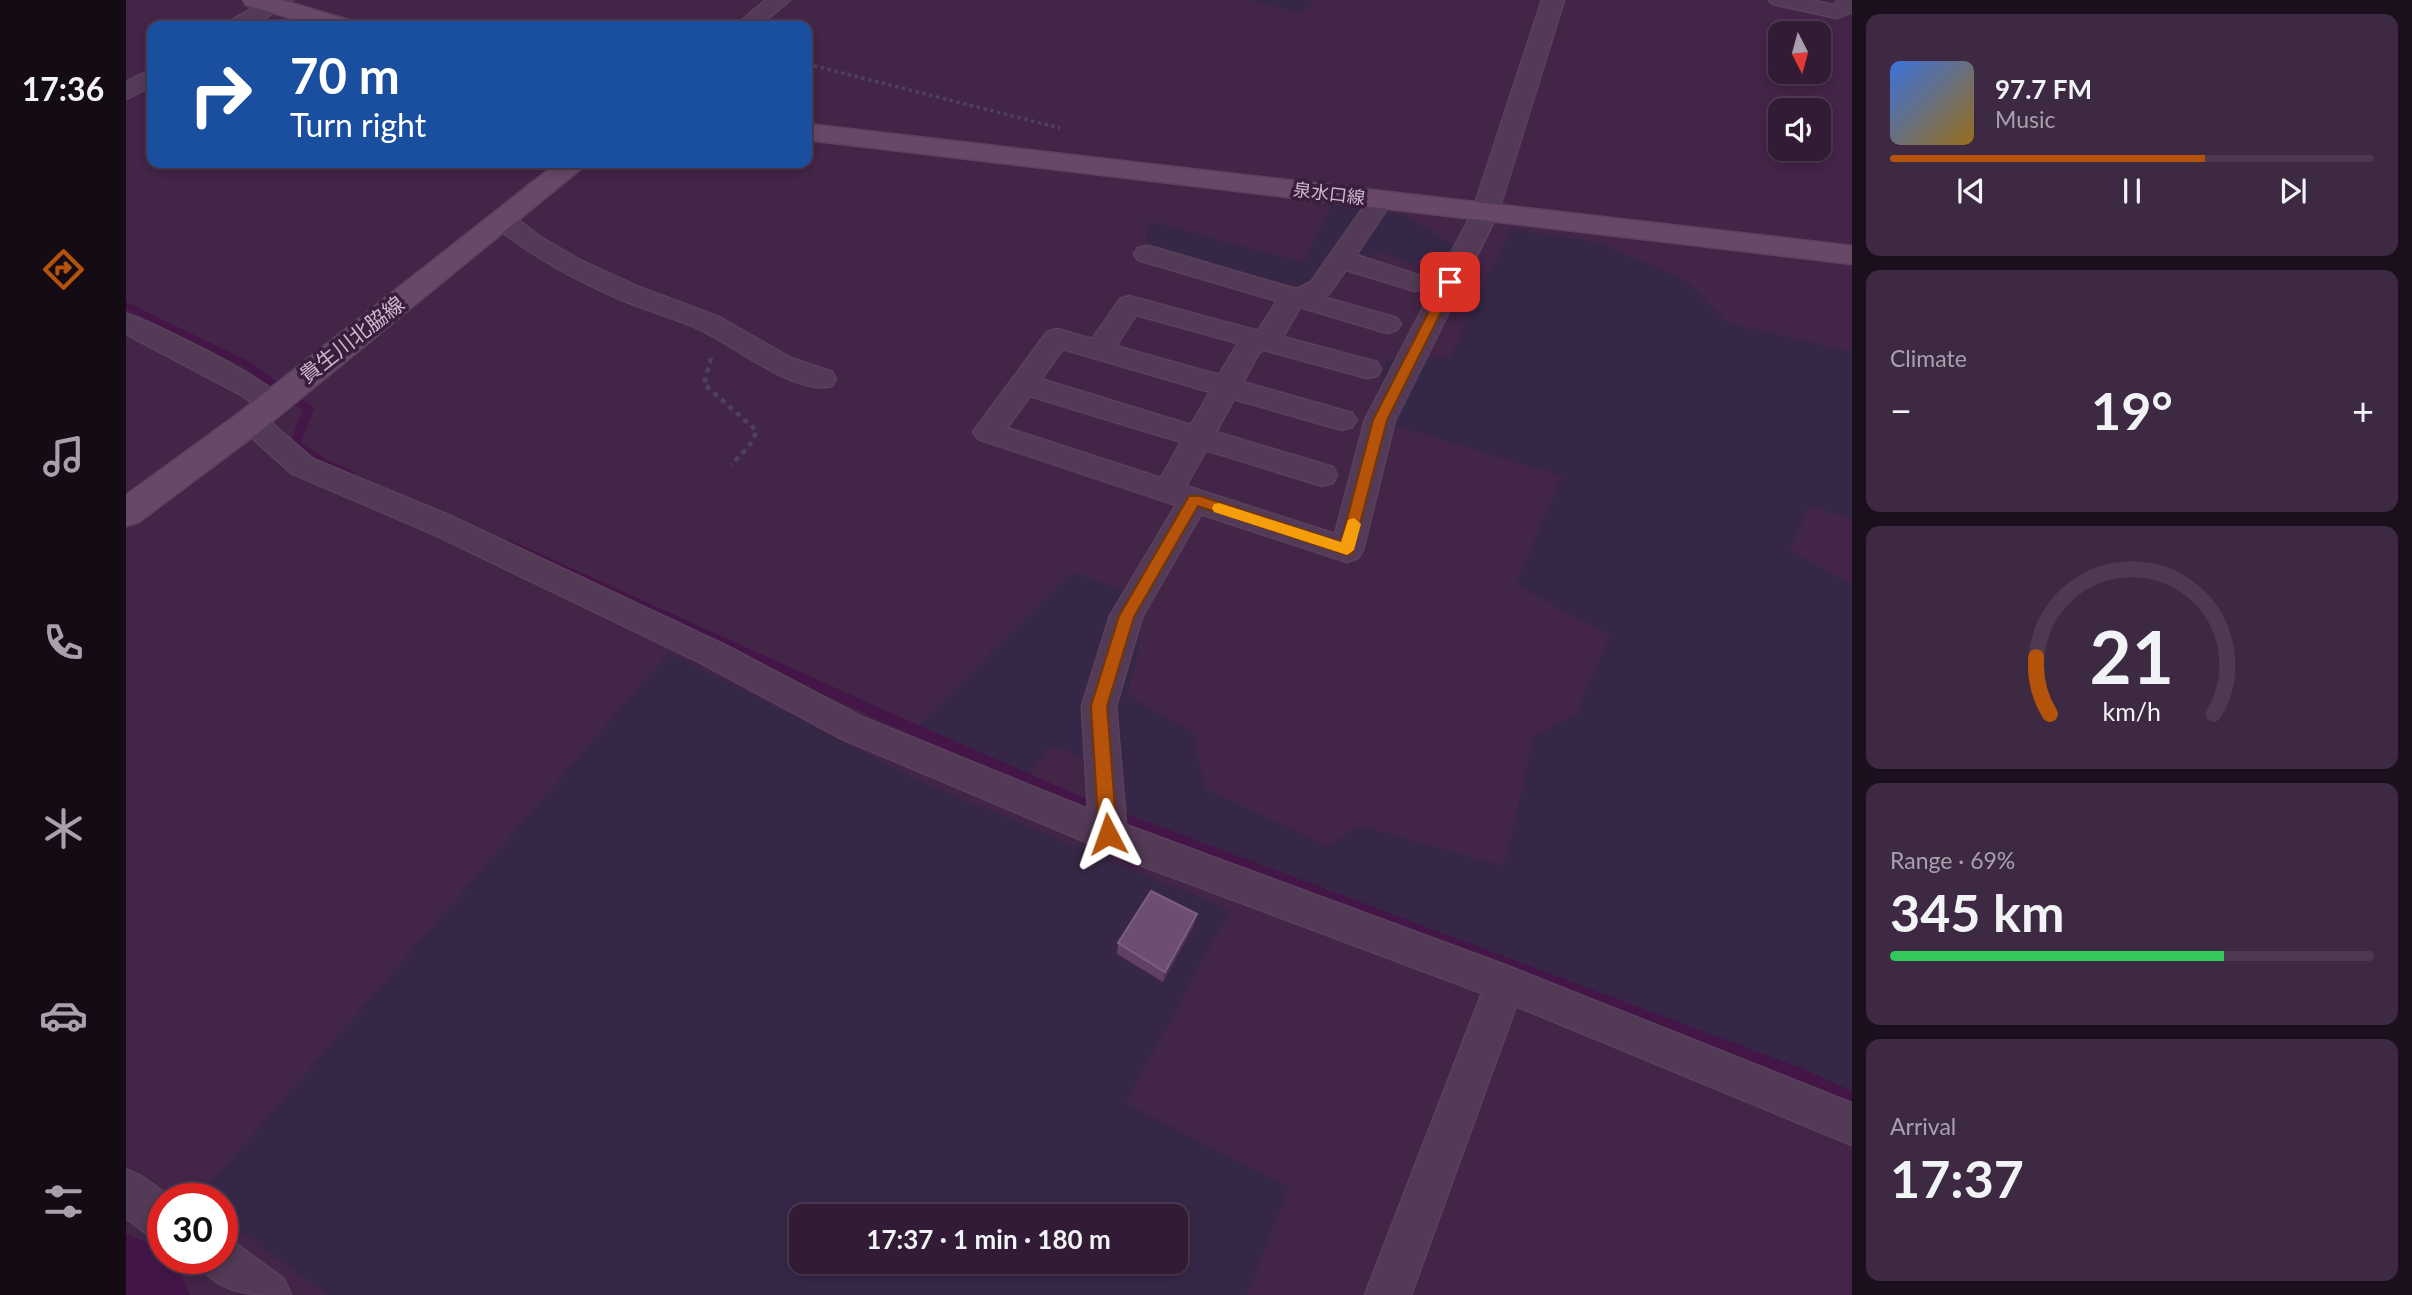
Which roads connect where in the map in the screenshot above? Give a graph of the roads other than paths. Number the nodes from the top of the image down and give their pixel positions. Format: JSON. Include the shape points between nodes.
{"nodes":[{"id":1,"x":779,"y":0,"type":"edge"},
{"id":2,"x":1553,"y":0,"type":"edge"},
{"id":3,"x":1780,"y":0,"type":"edge"},
{"id":4,"x":1849,"y":0,"type":"edge"},
{"id":5,"x":270,"y":2,"type":"edge"},
{"id":6,"x":244,"y":21,"type":"edge"},
{"id":7,"x":327,"y":21,"type":"edge"},
{"id":8,"x":752,"y":21,"type":"edge"},
{"id":9,"x":147,"y":79,"type":"edge"},
{"id":10,"x":126,"y":92,"type":"edge"},
{"id":11,"x":812,"y":133,"type":"edge"},
{"id":12,"x":569,"y":168,"type":"edge"},
{"id":13,"x":1381,"y":200,"type":"junction"},
{"id":14,"x":1485,"y":213,"type":"junction"},
{"id":15,"x":502,"y":220,"type":"junction"},
{"id":16,"x":1147,"y":254,"type":"dead end"},
{"id":17,"x":1852,"y":255,"type":"edge"},
{"id":18,"x":1340,"y":259,"type":"junction"},
{"id":19,"x":1415,"y":283,"type":"dead end"},
{"id":20,"x":1298,"y":298,"type":"junction"},
{"id":21,"x":126,"y":323,"type":"edge"},
{"id":22,"x":1387,"y":324,"type":"dead end"},
{"id":23,"x":1261,"y":341,"type":"junction"},
{"id":24,"x":1099,"y":350,"type":"junction"},
{"id":25,"x":1367,"y":369,"type":"dead end"},
{"id":26,"x":822,"y":379,"type":"dead end"},
{"id":27,"x":1024,"y":384,"type":"junction"},
{"id":28,"x":1227,"y":387,"type":"junction"},
{"id":29,"x":262,"y":412,"type":"junction"},
{"id":30,"x":1342,"y":419,"type":"dead end"},
{"id":31,"x":1198,"y":438,"type":"junction"},
{"id":32,"x":1322,"y":475,"type":"dead end"},
{"id":33,"x":1181,"y":496,"type":"junction"},
{"id":34,"x":126,"y":513,"type":"edge"},
{"id":35,"x":1108,"y":834,"type":"junction"},
{"id":36,"x":1505,"y":983,"type":"junction"},
{"id":37,"x":1852,"y":1124,"type":"edge"},
{"id":38,"x":126,"y":1191,"type":"edge"},
{"id":39,"x":147,"y":1206,"type":"edge"},
{"id":40,"x":238,"y":1273,"type":"edge"},
{"id":41,"x":268,"y":1295,"type":"edge"},
{"id":42,"x":1388,"y":1295,"type":"edge"}],
"edges":[{"from":1,"to":8,"type":"street"},
{"from":2,"to":14,"type":"street"},
{"from":3,"to":4,"type":"street","via":[[1837,12]]},
{"from":5,"to":6,"type":"street"},
{"from":5,"to":7,"type":"main road"},
{"from":9,"to":10,"type":"street"},
{"from":11,"to":13,"type":"main road","name":"泉水口線"},
{"from":12,"to":15,"type":"main road","name":"貴生川北脇線"},
{"from":13,"to":14,"type":"main road","name":"泉水口線"},
{"from":13,"to":18,"type":"street"},
{"from":14,"to":17,"type":"main road","name":"泉水口線"},
{"from":14,"to":33,"type":"street","via":[[1380,420],[1347,550]]},
{"from":15,"to":26,"type":"street","via":[[571,266],[709,323],[781,365]]},
{"from":15,"to":29,"type":"main road","name":"貴生川北脇線"},
{"from":16,"to":20,"type":"street"},
{"from":18,"to":19,"type":"street"},
{"from":18,"to":20,"type":"street","via":[[1320,288]]},
{"from":20,"to":22,"type":"street"},
{"from":20,"to":23,"type":"street","via":[[1289,302],[1270,336]]},
{"from":21,"to":29,"type":"street","via":[[251,388]]},
{"from":23,"to":24,"type":"street","via":[[1129,305]]},
{"from":23,"to":25,"type":"street"},
{"from":23,"to":28,"type":"street","via":[[1249,347]]},
{"from":24,"to":27,"type":"street","via":[[1058,338]]},
{"from":24,"to":28,"type":"street"},
{"from":27,"to":31,"type":"street"},
{"from":27,"to":33,"type":"street","via":[[988,432]]},
{"from":28,"to":30,"type":"street"},
{"from":28,"to":31,"type":"street"},
{"from":29,"to":34,"type":"main road","name":"貴生川北脇線"},
{"from":29,"to":35,"type":"street","via":[[302,466],[455,531],[713,654],[852,727]]},
{"from":31,"to":32,"type":"street"},
{"from":31,"to":33,"type":"street"},
{"from":33,"to":35,"type":"street","via":[[1126,616],[1099,706]]},
{"from":35,"to":36,"type":"street"},
{"from":36,"to":37,"type":"street"},
{"from":36,"to":42,"type":"street"},
{"from":38,"to":39,"type":"street"},
{"from":40,"to":41,"type":"street"}]}
